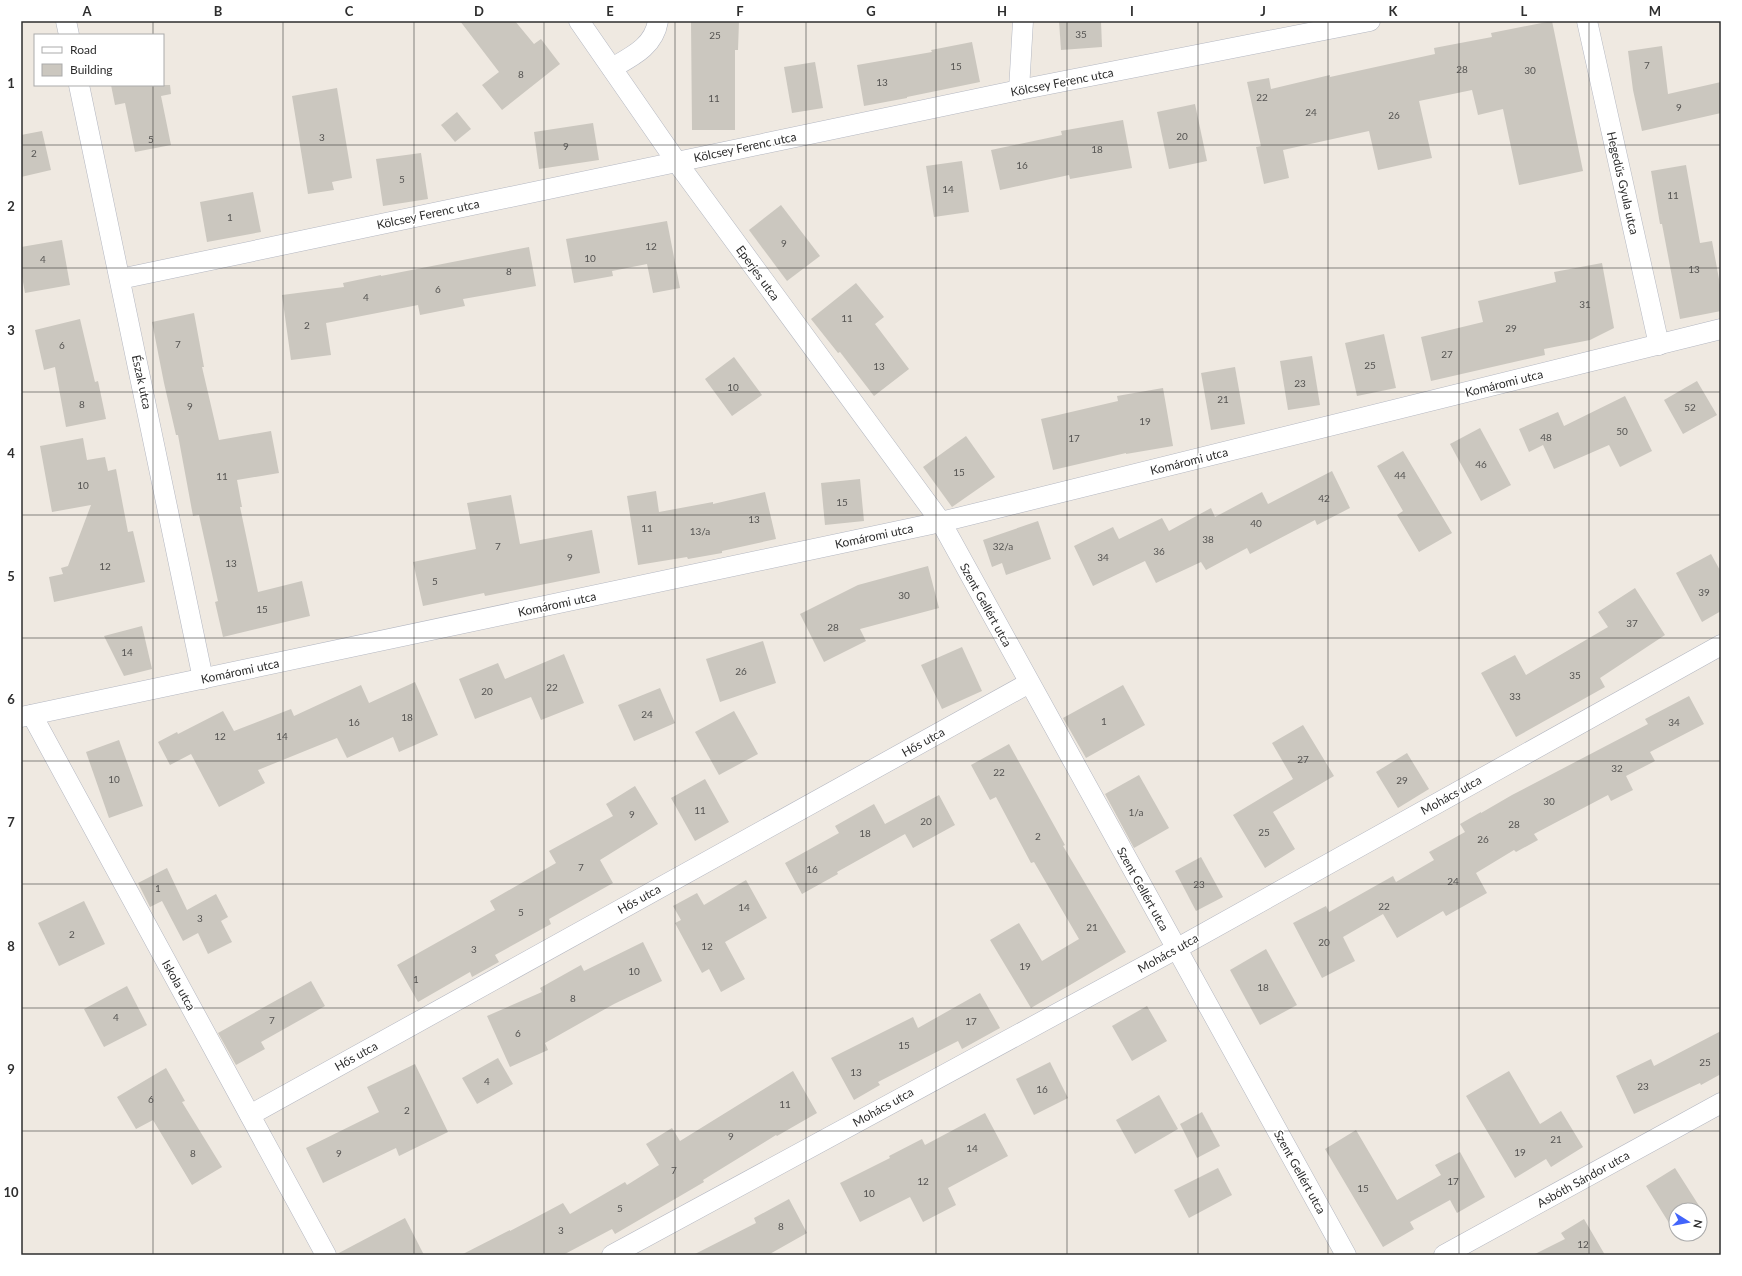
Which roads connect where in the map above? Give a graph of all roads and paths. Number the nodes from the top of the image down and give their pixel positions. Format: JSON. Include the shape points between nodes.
{"nodes":[{"id":1,"x":66,"y":21,"type":"edge"},
{"id":2,"x":579,"y":21,"type":"edge"},
{"id":3,"x":658,"y":21,"type":"edge"},
{"id":4,"x":1023,"y":21,"type":"edge"},
{"id":5,"x":1370,"y":21,"type":"edge"},
{"id":6,"x":1587,"y":21,"type":"edge"},
{"id":7,"x":69,"y":34,"type":"edge"},
{"id":8,"x":612,"y":68,"type":"junction"},
{"id":9,"x":80,"y":86,"type":"edge"},
{"id":10,"x":1020,"y":90,"type":"junction"},
{"id":11,"x":676,"y":161,"type":"junction"},
{"id":12,"x":120,"y":279,"type":"junction"},
{"id":13,"x":1721,"y":329,"type":"edge"},
{"id":14,"x":1660,"y":345,"type":"junction"},
{"id":15,"x":941,"y":522,"type":"junction"},
{"id":16,"x":1721,"y":645,"type":"edge"},
{"id":17,"x":204,"y":679,"type":"junction"},
{"id":18,"x":1029,"y":683,"type":"junction"},
{"id":19,"x":27,"y":716,"type":"edge"},
{"id":20,"x":1176,"y":948,"type":"junction"},
{"id":21,"x":1721,"y":1103,"type":"edge"},
{"id":22,"x":250,"y":1115,"type":"junction"},
{"id":23,"x":326,"y":1255,"type":"edge"},
{"id":24,"x":612,"y":1255,"type":"edge"},
{"id":25,"x":1346,"y":1255,"type":"edge"},
{"id":26,"x":1444,"y":1255,"type":"edge"}],
"edges":[{"from":1,"to":7,"type":"street"},
{"from":2,"to":8,"type":"street","name":"Eperjes utca"},
{"from":3,"to":8,"type":"street","via":[[656,31],[648,44]]},
{"from":4,"to":10,"type":"street"},
{"from":5,"to":10,"type":"street","name":"Kölcsey Ferenc utca"},
{"from":6,"to":14,"type":"street","name":"Hegedűs Gyula utca"},
{"from":8,"to":11,"type":"street","name":"Eperjes utca"},
{"from":9,"to":12,"type":"street","name":"Észak utca"},
{"from":10,"to":11,"type":"street","name":"Kölcsey Ferenc utca"},
{"from":11,"to":12,"type":"street","name":"Kölcsey Ferenc utca"},
{"from":11,"to":15,"type":"street","name":"Eperjes utca"},
{"from":12,"to":17,"type":"street","name":"Észak utca"},
{"from":13,"to":14,"type":"street","name":"Komáromi utca"},
{"from":14,"to":15,"type":"street","name":"Komáromi utca"},
{"from":15,"to":17,"type":"street","name":"Komáromi utca"},
{"from":15,"to":18,"type":"street","name":"Szent Gellért utca"},
{"from":16,"to":20,"type":"street","name":"Mohács utca"},
{"from":17,"to":19,"type":"street","name":"Komáromi utca"},
{"from":18,"to":20,"type":"street","name":"Szent Gellért utca"},
{"from":18,"to":22,"type":"street","name":"Hős utca"},
{"from":19,"to":22,"type":"street","name":"Iskola utca"},
{"from":20,"to":24,"type":"street","name":"Mohács utca"},
{"from":20,"to":25,"type":"street","name":"Szent Gellért utca"},
{"from":21,"to":26,"type":"street","name":"Asbóth Sándor utca"},
{"from":22,"to":23,"type":"street","name":"Iskola utca"}]}
